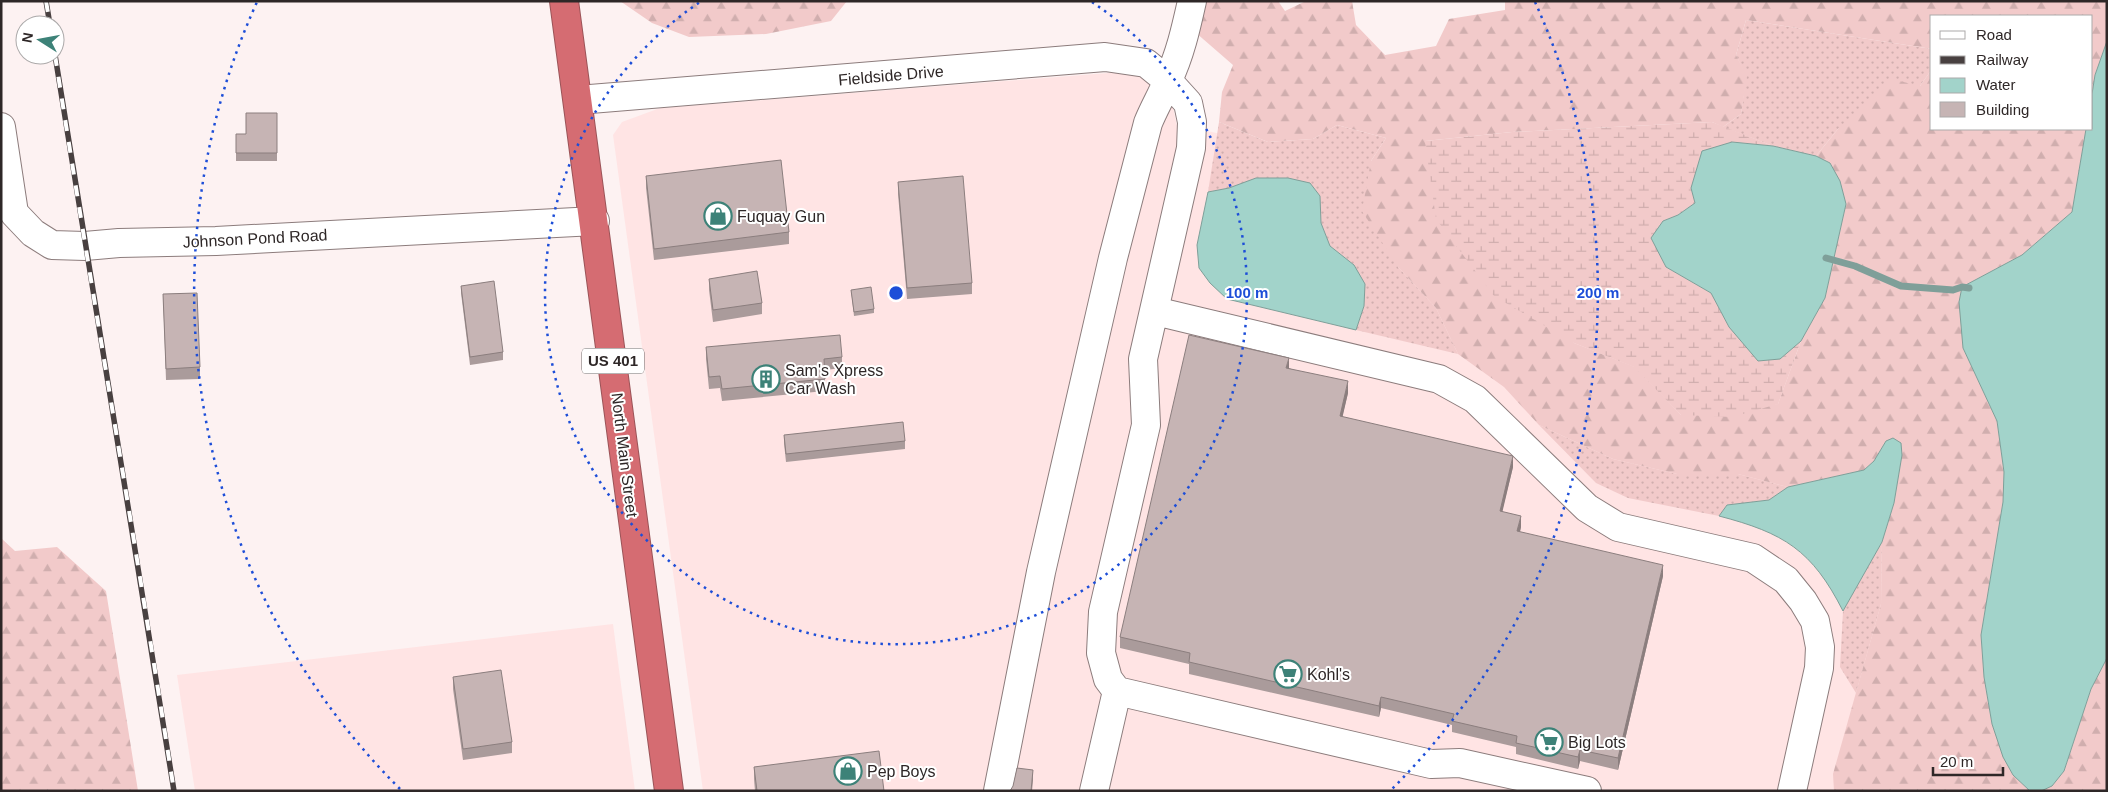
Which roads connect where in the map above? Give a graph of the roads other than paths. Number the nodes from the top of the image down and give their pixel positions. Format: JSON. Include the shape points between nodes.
{"nodes":[{"id":1,"x":564,"y":1,"type":"edge"},
{"id":2,"x":1192,"y":1,"type":"edge"},
{"id":3,"x":1168,"y":81,"type":"junction"},
{"id":4,"x":578,"y":100,"type":"junction"},
{"id":5,"x":1,"y":128,"type":"edge"},
{"id":6,"x":595,"y":221,"type":"junction"},
{"id":7,"x":1155,"y":311,"type":"junction"},
{"id":8,"x":1117,"y":691,"type":"junction"},
{"id":9,"x":669,"y":791,"type":"edge"},
{"id":10,"x":998,"y":791,"type":"edge"},
{"id":11,"x":1094,"y":791,"type":"edge"},
{"id":12,"x":1587,"y":791,"type":"edge"},
{"id":13,"x":1792,"y":791,"type":"edge"}],
"edges":[{"from":1,"to":4,"type":"highway","name":"North Main Street","number":"US 401"},
{"from":2,"to":3,"type":"street","via":[[1183,40]]},
{"from":3,"to":4,"type":"street","name":"Fieldside Drive","via":[[1146,63],[1105,57]]},
{"from":3,"to":7,"type":"street","name":"Fieldside Drive","via":[[1188,103],[1192,122],[1191,148]]},
{"from":3,"to":10,"type":"street","via":[[1148,123],[1113,258],[1041,572]]},
{"from":4,"to":6,"type":"highway","name":"North Main Street","number":"US 401"},
{"from":5,"to":6,"type":"street","name":"Johnson Pond Road","via":[[14,213],[52,245]]},
{"from":6,"to":9,"type":"highway","name":"North Main Street","number":"US 401"},
{"from":7,"to":8,"type":"street","via":[[1143,359],[1146,426],[1103,612],[1101,653],[1108,679]]},
{"from":7,"to":13,"type":"street","via":[[1439,379],[1475,399],[1587,508],[1618,527],[1753,558],[1786,580],[1815,621],[1820,647],[1819,668]]},
{"from":8,"to":11,"type":"street"},
{"from":8,"to":12,"type":"street","via":[[1431,764],[1460,763]]}]}
